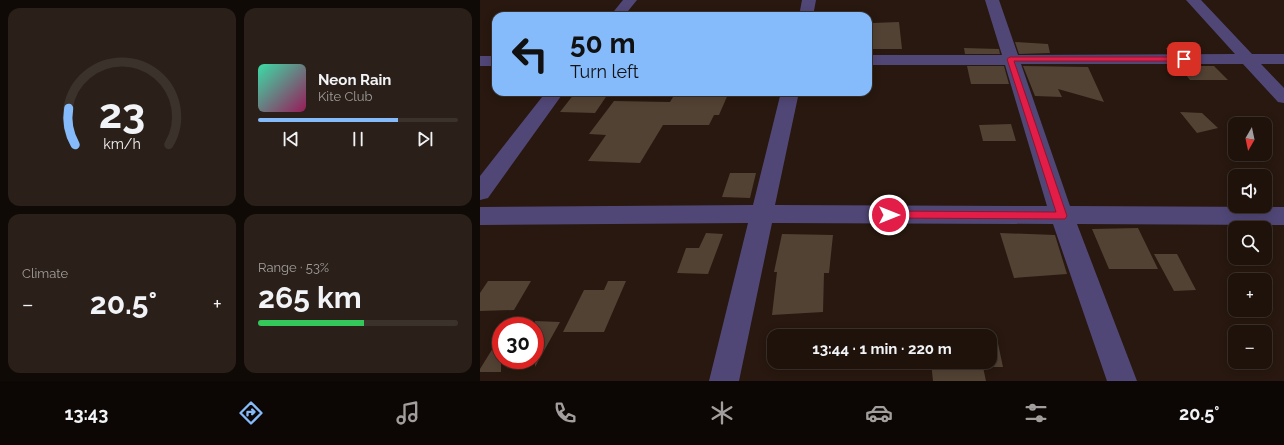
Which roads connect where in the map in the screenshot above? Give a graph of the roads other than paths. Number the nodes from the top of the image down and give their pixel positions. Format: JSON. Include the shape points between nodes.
{"nodes":[{"id":1,"x":630,"y":0,"type":"edge"},
{"id":2,"x":809,"y":0,"type":"edge"},
{"id":3,"x":992,"y":0,"type":"edge"},
{"id":4,"x":1193,"y":0,"type":"edge"},
{"id":5,"x":620,"y":12,"type":"edge"},
{"id":6,"x":807,"y":12,"type":"edge"},
{"id":7,"x":1248,"y":58,"type":"junction"},
{"id":8,"x":1010,"y":59,"type":"junction"},
{"id":9,"x":1284,"y":59,"type":"edge"},
{"id":10,"x":872,"y":60,"type":"edge"},
{"id":11,"x":480,"y":61,"type":"edge"},
{"id":12,"x":492,"y":61,"type":"edge"},
{"id":13,"x":552,"y":96,"type":"edge"},
{"id":14,"x":789,"y":96,"type":"edge"},
{"id":15,"x":1284,"y":98,"type":"edge"},
{"id":16,"x":480,"y":192,"type":"edge"},
{"id":17,"x":763,"y":214,"type":"junction"},
{"id":18,"x":480,"y":216,"type":"edge"},
{"id":19,"x":1062,"y":216,"type":"junction"},
{"id":20,"x":1284,"y":216,"type":"edge"},
{"id":21,"x":724,"y":381,"type":"edge"},
{"id":22,"x":1122,"y":381,"type":"edge"}],
"edges":[{"from":1,"to":5,"type":"street"},
{"from":2,"to":6,"type":"street"},
{"from":3,"to":8,"type":"street"},
{"from":4,"to":7,"type":"street"},
{"from":7,"to":8,"type":"street"},
{"from":7,"to":9,"type":"street"},
{"from":7,"to":15,"type":"street"},
{"from":8,"to":10,"type":"street"},
{"from":8,"to":19,"type":"street"},
{"from":11,"to":12,"type":"street"},
{"from":13,"to":16,"type":"street"},
{"from":14,"to":17,"type":"street"},
{"from":17,"to":18,"type":"street"},
{"from":17,"to":19,"type":"street"},
{"from":17,"to":21,"type":"street"},
{"from":19,"to":20,"type":"street"},
{"from":19,"to":22,"type":"street"}]}
